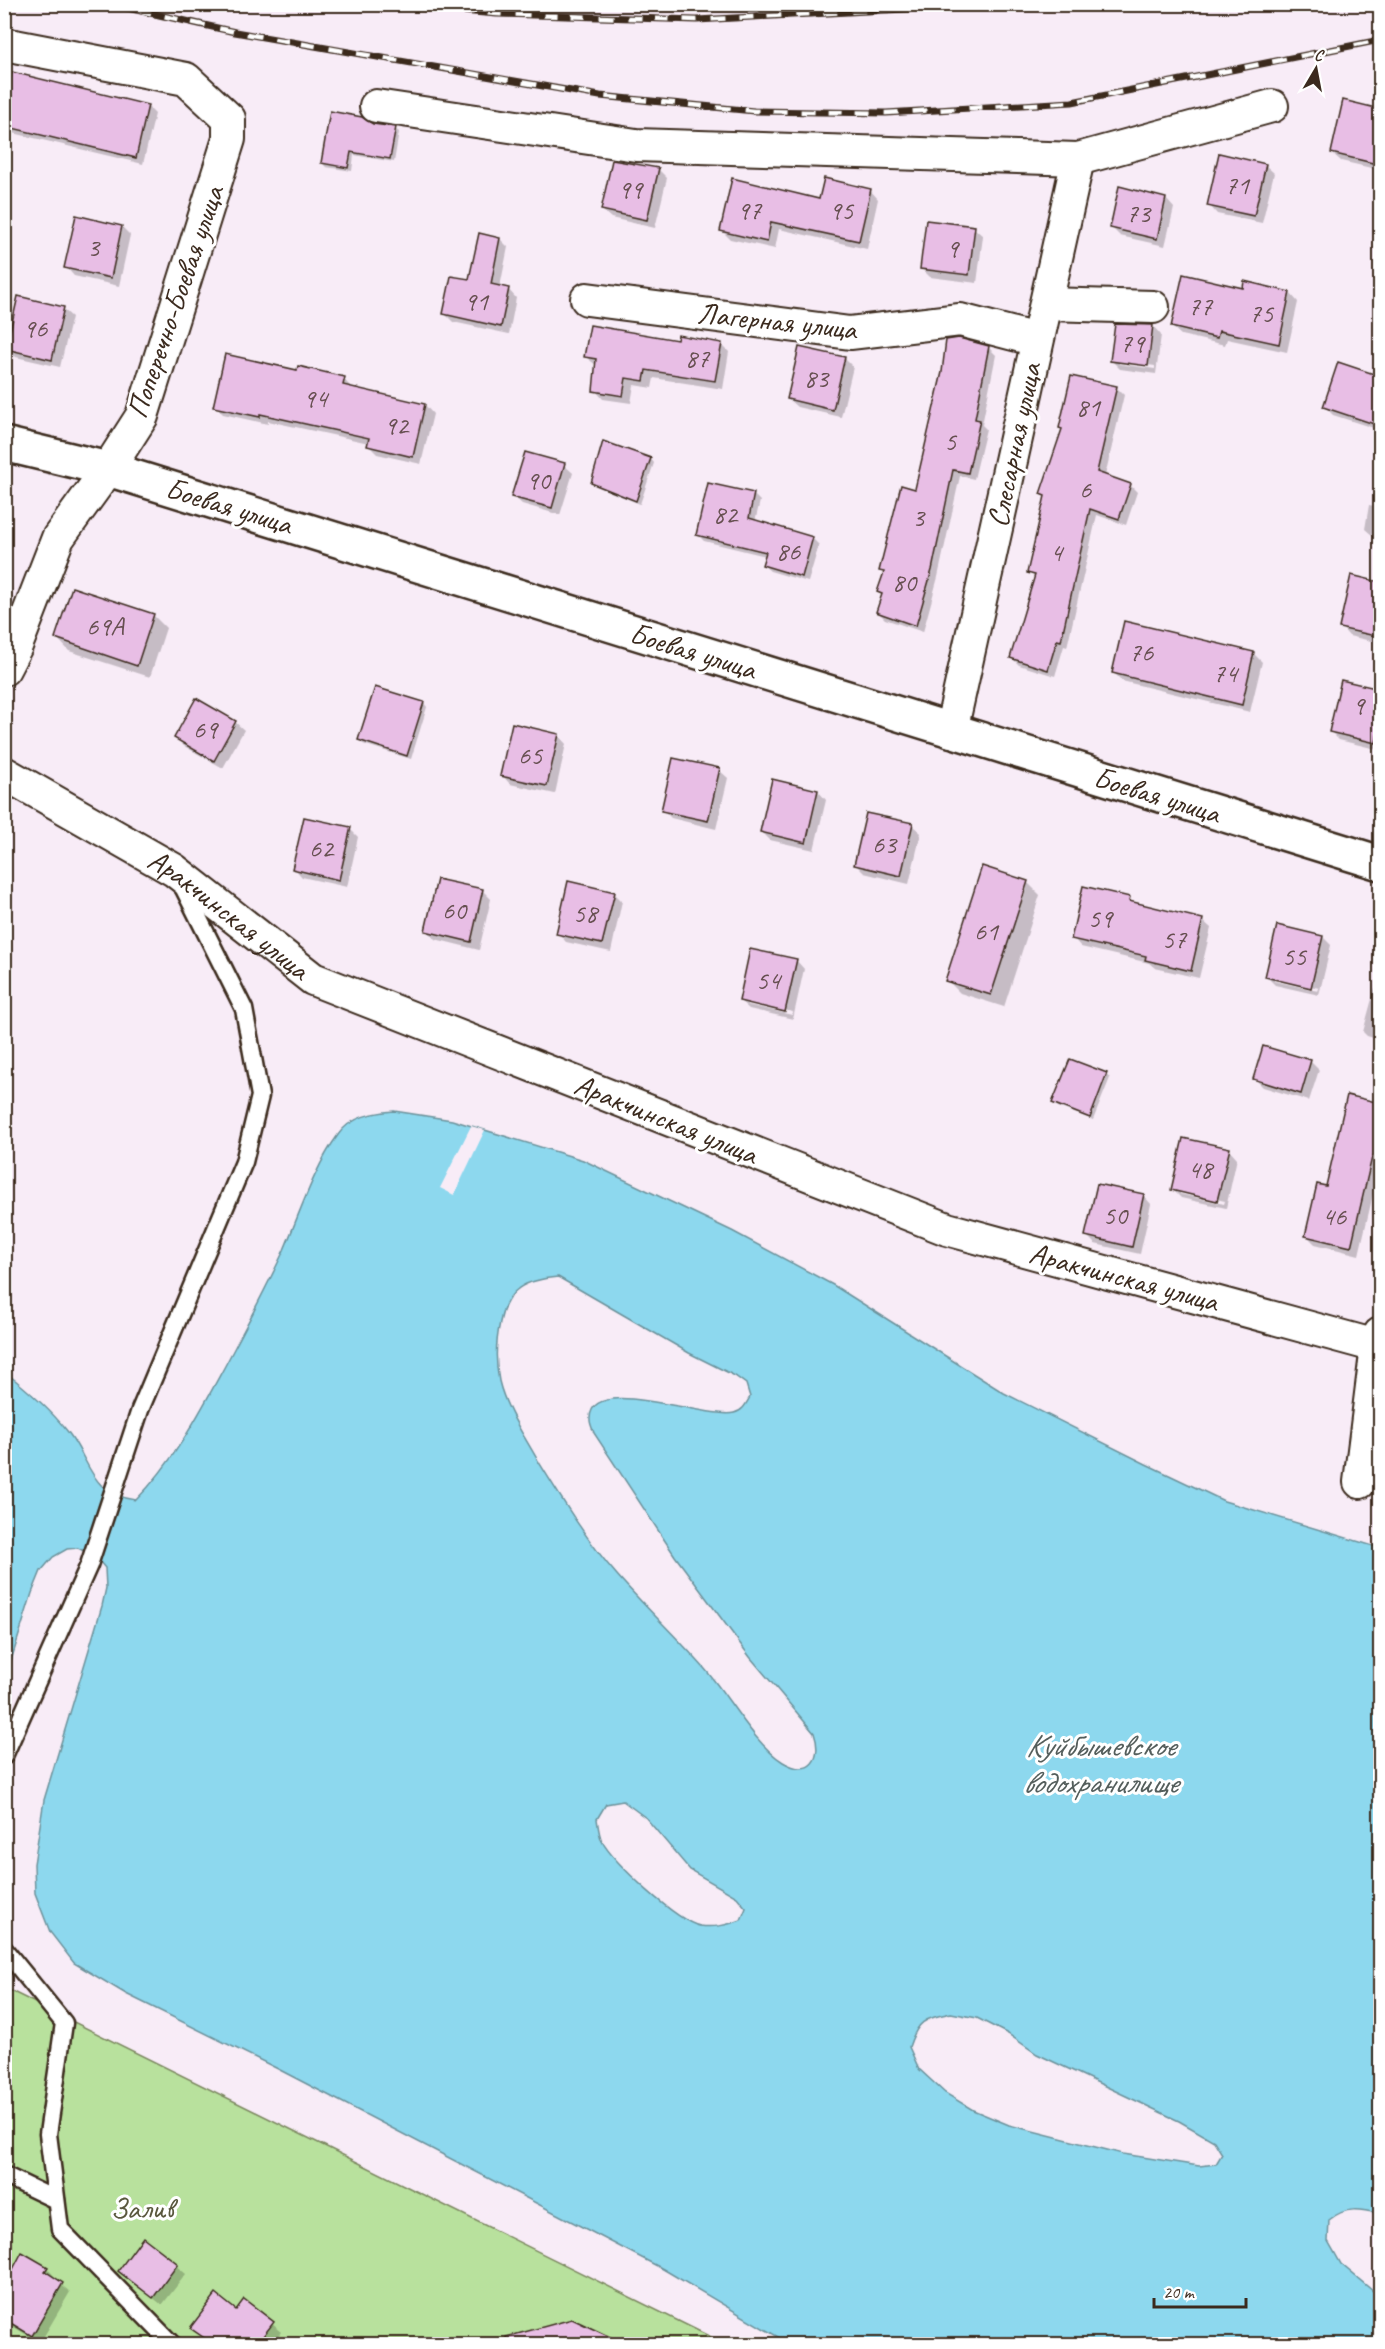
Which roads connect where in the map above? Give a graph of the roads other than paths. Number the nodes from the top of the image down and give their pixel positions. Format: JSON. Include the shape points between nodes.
{"nodes":[{"id":1,"x":4,"y":44,"type":"edge"},
{"id":2,"x":376,"y":106,"type":"dead end"},
{"id":3,"x":1272,"y":106,"type":"dead end"},
{"id":4,"x":1078,"y":159,"type":"junction"},
{"id":5,"x":587,"y":299,"type":"dead end"},
{"id":6,"x":1046,"y":304,"type":"junction"},
{"id":7,"x":1153,"y":307,"type":"dead end"},
{"id":8,"x":1037,"y":339,"type":"junction"},
{"id":9,"x":4,"y":444,"type":"edge"},
{"id":10,"x":108,"y":469,"type":"junction"},
{"id":11,"x":4,"y":669,"type":"edge"},
{"id":12,"x":951,"y":731,"type":"junction"},
{"id":13,"x":4,"y":773,"type":"edge"},
{"id":14,"x":1380,"y":863,"type":"edge"},
{"id":15,"x":174,"y":870,"type":"junction"},
{"id":16,"x":1379,"y":1342,"type":"edge"},
{"id":17,"x":1359,"y":1482,"type":"dead end"},
{"id":18,"x":4,"y":1756,"type":"edge"},
{"id":19,"x":4,"y":1949,"type":"edge"},
{"id":20,"x":4,"y":2175,"type":"edge"},
{"id":21,"x":56,"y":2200,"type":"junction"},
{"id":22,"x":172,"y":2344,"type":"edge"}],
"edges":[{"from":1,"to":10,"type":"street","name":"Поперечно-Боевая улица","via":[[186,80],[229,119],[229,140],[142,416]]},
{"from":2,"to":4,"type":"street","via":[[636,145]]},
{"from":3,"to":4,"type":"street"},
{"from":4,"to":6,"type":"street","name":"Слесарная улица"},
{"from":5,"to":8,"type":"street","name":"Лагерная улица","via":[[850,333],[960,320]]},
{"from":6,"to":7,"type":"street"},
{"from":6,"to":8,"type":"street","name":"Слесарная улица"},
{"from":8,"to":12,"type":"street","name":"Слесарная улица"},
{"from":9,"to":10,"type":"main road","name":"Боевая улица"},
{"from":10,"to":11,"type":"street","name":"Поперечно-Боевая улица","via":[[58,538]]},
{"from":10,"to":12,"type":"main road","name":"Боевая улица"},
{"from":12,"to":14,"type":"main road","name":"Боевая улица"},
{"from":13,"to":15,"type":"street","name":"Аракчинская улица"},
{"from":15,"to":16,"type":"street","name":"Аракчинская улица","via":[[313,980],[947,1229]]},
{"from":15,"to":18,"type":"lane","via":[[244,1009],[260,1096],[243,1162],[140,1410],[88,1565]]},
{"from":16,"to":17,"type":"street"},
{"from":19,"to":21,"type":"lane","via":[[64,2023],[48,2134]]},
{"from":20,"to":21,"type":"lane"},
{"from":21,"to":22,"type":"lane","via":[[60,2229]]}]}
